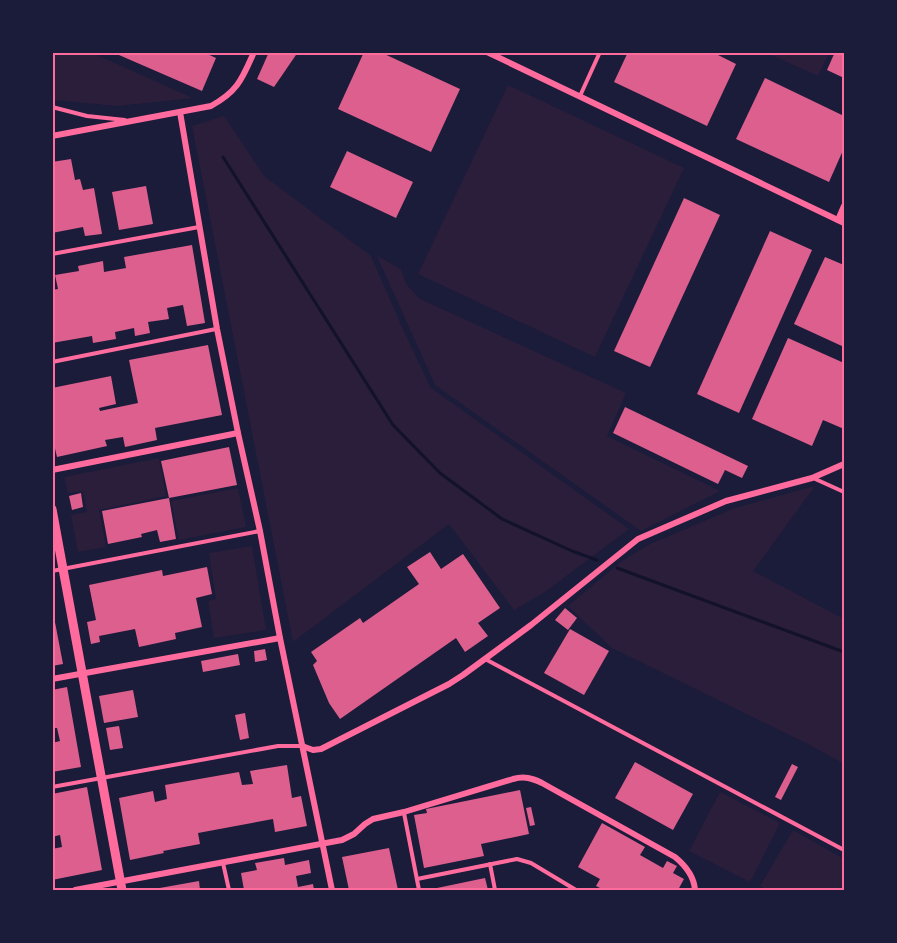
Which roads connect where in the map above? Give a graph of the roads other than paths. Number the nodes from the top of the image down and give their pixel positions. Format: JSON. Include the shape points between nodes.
{"nodes":[{"id":1,"x":254,"y":52,"type":"edge"},
{"id":2,"x":487,"y":52,"type":"edge"},
{"id":3,"x":600,"y":52,"type":"edge"},
{"id":4,"x":580,"y":96,"type":"junction"},
{"id":5,"x":52,"y":107,"type":"edge"},
{"id":6,"x":180,"y":112,"type":"junction"},
{"id":7,"x":128,"y":120,"type":"junction"},
{"id":8,"x":52,"y":136,"type":"edge"},
{"id":9,"x":844,"y":206,"type":"edge"},
{"id":10,"x":841,"y":221,"type":"edge"},
{"id":11,"x":200,"y":227,"type":"junction"},
{"id":12,"x":52,"y":254,"type":"edge"},
{"id":13,"x":217,"y":329,"type":"junction"},
{"id":14,"x":52,"y":362,"type":"edge"},
{"id":15,"x":238,"y":433,"type":"junction"},
{"id":16,"x":844,"y":464,"type":"edge"},
{"id":17,"x":52,"y":470,"type":"edge"},
{"id":18,"x":812,"y":478,"type":"junction"},
{"id":19,"x":844,"y":492,"type":"edge"},
{"id":20,"x":52,"y":509,"type":"edge"},
{"id":21,"x":260,"y":531,"type":"junction"},
{"id":22,"x":63,"y":569,"type":"junction"},
{"id":23,"x":52,"y":571,"type":"edge"},
{"id":24,"x":280,"y":638,"type":"junction"},
{"id":25,"x":484,"y":658,"type":"junction"},
{"id":26,"x":83,"y":674,"type":"junction"},
{"id":27,"x":52,"y":679,"type":"edge"},
{"id":28,"x":302,"y":746,"type":"junction"},
{"id":29,"x":102,"y":778,"type":"junction"},
{"id":30,"x":52,"y":787,"type":"edge"},
{"id":31,"x":404,"y":812,"type":"junction"},
{"id":32,"x":322,"y":843,"type":"junction"},
{"id":33,"x":844,"y":849,"type":"edge"},
{"id":34,"x":223,"y":862,"type":"junction"},
{"id":35,"x":490,"y":864,"type":"junction"},
{"id":36,"x":417,"y":879,"type":"junction"},
{"id":37,"x":122,"y":886,"type":"edge"},
{"id":38,"x":75,"y":891,"type":"edge"},
{"id":39,"x":228,"y":891,"type":"edge"},
{"id":40,"x":332,"y":891,"type":"edge"},
{"id":41,"x":419,"y":891,"type":"edge"},
{"id":42,"x":495,"y":891,"type":"edge"},
{"id":43,"x":576,"y":891,"type":"edge"},
{"id":44,"x":694,"y":891,"type":"edge"}],
"edges":[{"from":1,"to":6,"type":"street","via":[[245,73],[226,97],[212,106]]},
{"from":2,"to":4,"type":"street"},
{"from":3,"to":4,"type":"lane"},
{"from":4,"to":10,"type":"street"},
{"from":5,"to":7,"type":"lane"},
{"from":6,"to":7,"type":"street"},
{"from":6,"to":11,"type":"street"},
{"from":7,"to":8,"type":"street"},
{"from":9,"to":10,"type":"street"},
{"from":11,"to":12,"type":"lane"},
{"from":11,"to":13,"type":"street"},
{"from":13,"to":14,"type":"lane"},
{"from":13,"to":15,"type":"street"},
{"from":15,"to":17,"type":"street"},
{"from":15,"to":21,"type":"street"},
{"from":16,"to":18,"type":"street"},
{"from":18,"to":19,"type":"lane"},
{"from":18,"to":25,"type":"street","via":[[726,501],[639,538]]},
{"from":20,"to":22,"type":"street"},
{"from":21,"to":22,"type":"lane"},
{"from":21,"to":24,"type":"street"},
{"from":22,"to":23,"type":"lane"},
{"from":22,"to":26,"type":"street"},
{"from":24,"to":26,"type":"street"},
{"from":24,"to":28,"type":"street"},
{"from":25,"to":28,"type":"street","via":[[449,684],[326,747],[316,750]]},
{"from":25,"to":33,"type":"lane"},
{"from":26,"to":27,"type":"street"},
{"from":26,"to":29,"type":"street"},
{"from":28,"to":29,"type":"lane","via":[[278,746]]},
{"from":28,"to":32,"type":"street"},
{"from":29,"to":30,"type":"lane"},
{"from":29,"to":37,"type":"street"},
{"from":31,"to":32,"type":"street","via":[[369,821],[342,840]]},
{"from":31,"to":36,"type":"lane"},
{"from":31,"to":44,"type":"street","via":[[513,779],[529,778],[675,857],[689,870]]},
{"from":32,"to":34,"type":"street"},
{"from":32,"to":40,"type":"street"},
{"from":34,"to":37,"type":"street"},
{"from":34,"to":39,"type":"lane"},
{"from":35,"to":36,"type":"lane"},
{"from":35,"to":42,"type":"lane"},
{"from":35,"to":43,"type":"lane","via":[[524,860]]},
{"from":36,"to":41,"type":"lane"},
{"from":37,"to":38,"type":"street"}]}
